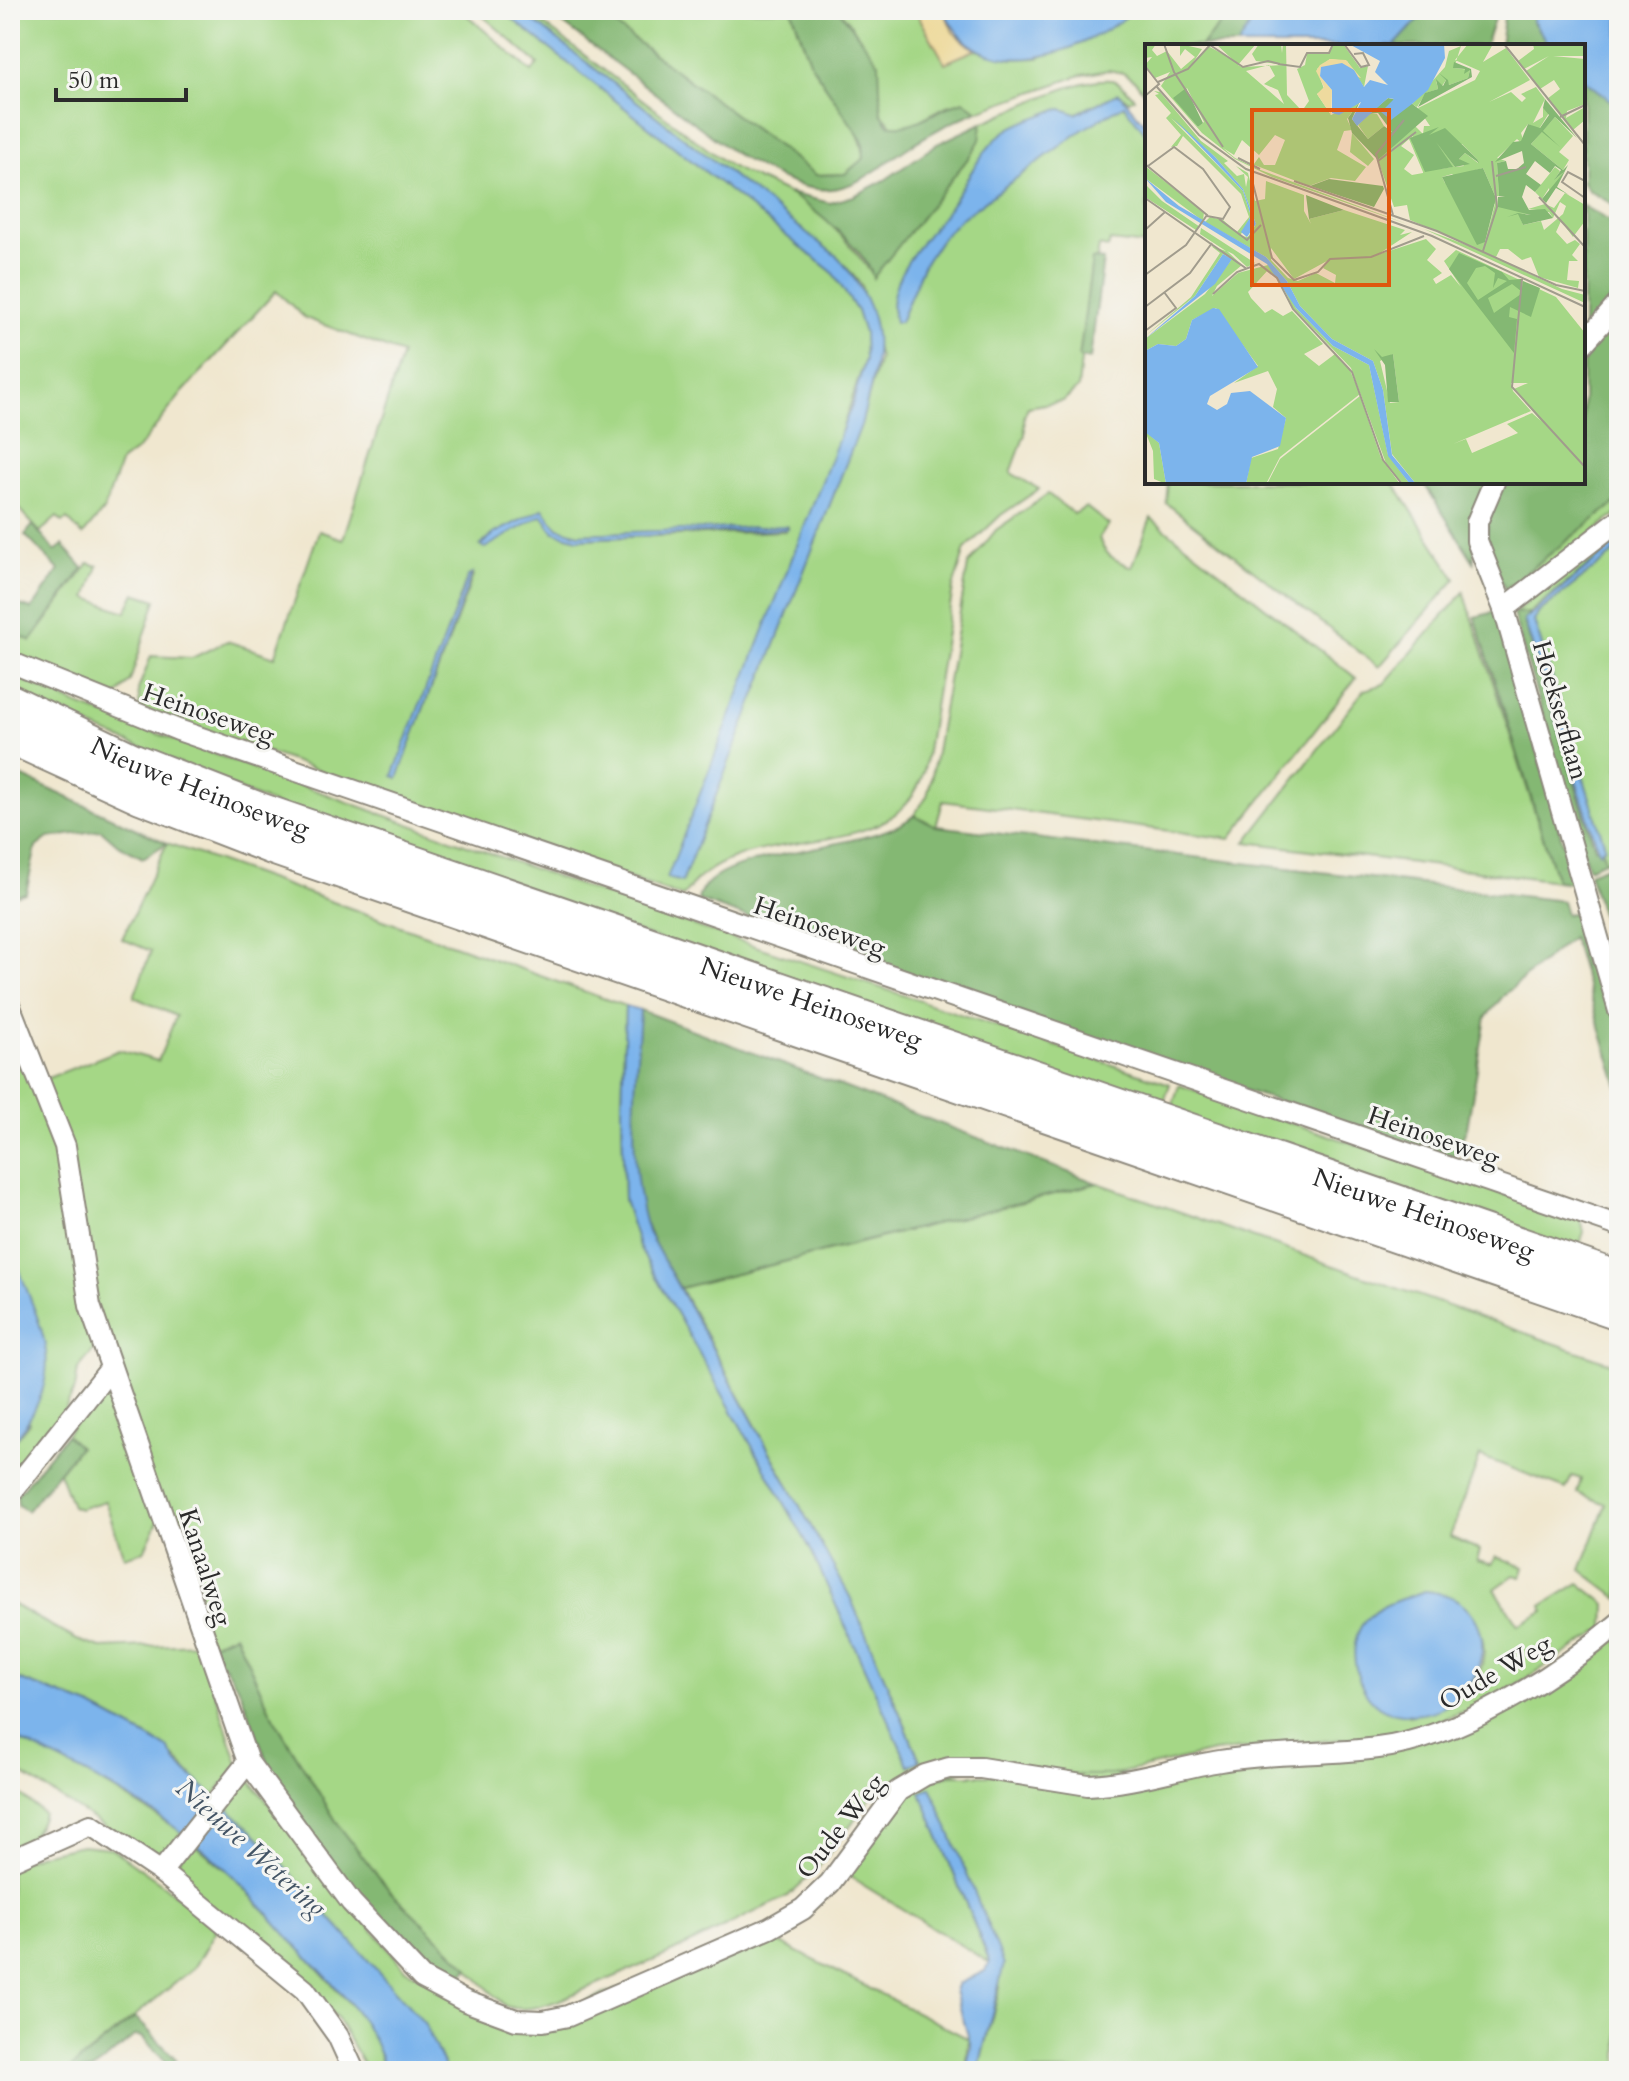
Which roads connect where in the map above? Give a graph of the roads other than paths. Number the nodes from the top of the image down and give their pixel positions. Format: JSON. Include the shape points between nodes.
{"nodes":[{"id":1,"x":1619,"y":303,"type":"edge"},
{"id":2,"x":1585,"y":342,"type":"edge"},
{"id":3,"x":1493,"y":484,"type":"edge"},
{"id":4,"x":1619,"y":520,"type":"edge"},
{"id":5,"x":1503,"y":606,"type":"junction"},
{"id":6,"x":10,"y":662,"type":"edge"},
{"id":7,"x":10,"y":704,"type":"edge"},
{"id":8,"x":10,"y":734,"type":"edge"},
{"id":9,"x":10,"y":1007,"type":"edge"},
{"id":10,"x":1619,"y":1011,"type":"edge"},
{"id":11,"x":1619,"y":1226,"type":"edge"},
{"id":12,"x":1619,"y":1281,"type":"edge"},
{"id":13,"x":1619,"y":1310,"type":"edge"},
{"id":14,"x":111,"y":1368,"type":"junction"},
{"id":15,"x":10,"y":1494,"type":"edge"},
{"id":16,"x":1619,"y":1623,"type":"edge"},
{"id":17,"x":242,"y":1770,"type":"junction"},
{"id":18,"x":10,"y":1861,"type":"edge"},
{"id":19,"x":167,"y":1864,"type":"junction"},
{"id":20,"x":354,"y":2071,"type":"edge"}],
"edges":[{"from":1,"to":2,"type":"street"},
{"from":3,"to":5,"type":"street","name":"Hoekserflaan","via":[[1477,522],[1477,541]]},
{"from":4,"to":5,"type":"street"},
{"from":5,"to":10,"type":"street","name":"Hoekserflaan"},
{"from":6,"to":11,"type":"street","name":"Heinoseweg","via":[[193,736]]},
{"from":7,"to":12,"type":"highway","name":"Nieuwe Heinoseweg","via":[[131,762],[259,812]]},
{"from":8,"to":13,"type":"highway","name":"Nieuwe Heinoseweg","via":[[141,794],[278,847]]},
{"from":9,"to":14,"type":"street","name":"Kanaalweg","via":[[65,1146],[84,1284]]},
{"from":14,"to":15,"type":"street"},
{"from":14,"to":17,"type":"street","name":"Kanaalweg"},
{"from":16,"to":17,"type":"street","name":"Oude Weg","via":[[1486,1712],[1404,1743],[1218,1761],[1109,1784],[981,1768],[925,1775],[898,1791],[830,1883],[803,1909],[581,2012],[546,2021],[500,2015],[422,1978]]},
{"from":17,"to":19,"type":"street"},
{"from":18,"to":19,"type":"street","via":[[91,1825]]},
{"from":19,"to":20,"type":"street","via":[[305,1990],[338,2036]]}]}
